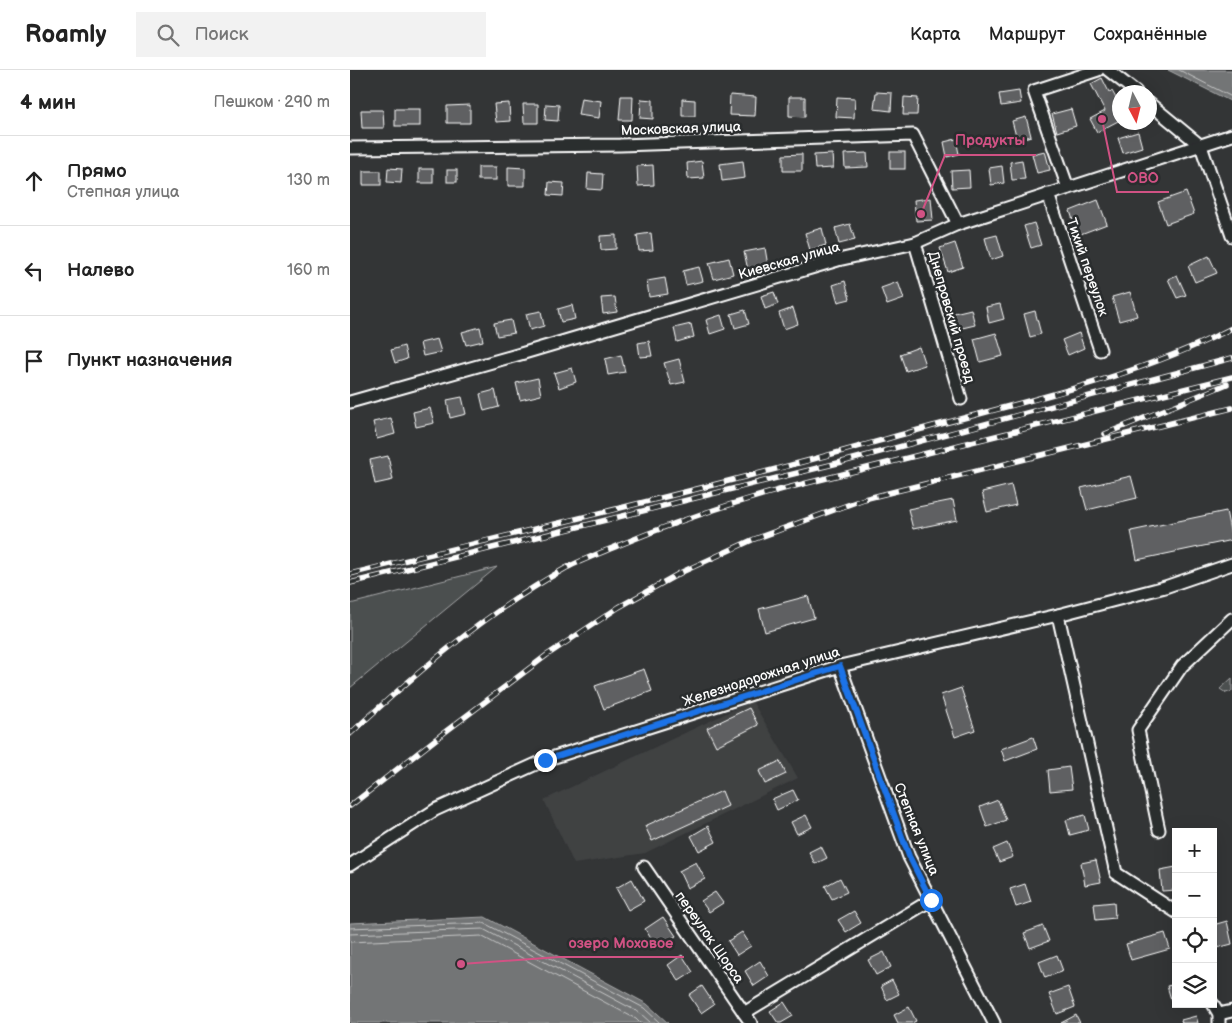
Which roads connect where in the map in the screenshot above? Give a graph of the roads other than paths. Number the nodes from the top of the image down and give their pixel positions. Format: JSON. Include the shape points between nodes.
{"nodes":[{"id":1,"x":1098,"y":70,"type":"edge"},
{"id":2,"x":1108,"y":70,"type":"edge"},
{"id":3,"x":1127,"y":85,"type":"edge"},
{"id":4,"x":1157,"y":110,"type":"edge"},
{"id":5,"x":1232,"y":136,"type":"edge"},
{"id":6,"x":1201,"y":146,"type":"junction"},
{"id":7,"x":350,"y":148,"type":"edge"},
{"id":8,"x":1068,"y":188,"type":"junction"},
{"id":9,"x":1048,"y":194,"type":"junction"},
{"id":10,"x":958,"y":224,"type":"junction"},
{"id":11,"x":1232,"y":236,"type":"edge"},
{"id":12,"x":915,"y":243,"type":"junction"},
{"id":13,"x":1100,"y":350,"type":"dead end"},
{"id":14,"x":961,"y":399,"type":"dead end"},
{"id":15,"x":350,"y":402,"type":"edge"},
{"id":16,"x":1232,"y":564,"type":"edge"},
{"id":17,"x":1058,"y":615,"type":"junction"},
{"id":18,"x":1232,"y":619,"type":"edge"},
{"id":19,"x":840,"y":666,"type":"junction"},
{"id":20,"x":1159,"y":830,"type":"dead end"},
{"id":21,"x":350,"y":865,"type":"edge"},
{"id":22,"x":644,"y":867,"type":"dead end"},
{"id":23,"x":931,"y":900,"type":"junction"},
{"id":24,"x":1172,"y":909,"type":"edge"},
{"id":25,"x":1232,"y":1010,"type":"edge"},
{"id":26,"x":744,"y":1012,"type":"junction"},
{"id":27,"x":1217,"y":1014,"type":"edge"},
{"id":28,"x":751,"y":1023,"type":"edge"},
{"id":29,"x":994,"y":1023,"type":"edge"}],
"edges":[{"from":1,"to":8,"type":"street","via":[[1034,91]]},
{"from":2,"to":3,"type":"street"},
{"from":4,"to":6,"type":"street"},
{"from":5,"to":6,"type":"street","name":"Киевская улица"},
{"from":6,"to":8,"type":"street","name":"Киевская улица"},
{"from":6,"to":11,"type":"street"},
{"from":7,"to":10,"type":"street","name":"Московская улица","via":[[620,145],[913,135]]},
{"from":8,"to":9,"type":"street","name":"Киевская улица"},
{"from":9,"to":10,"type":"street","name":"Киевская улица"},
{"from":9,"to":13,"type":"street","name":"Тихий переулок"},
{"from":10,"to":12,"type":"street","name":"Киевская улица"},
{"from":12,"to":14,"type":"street","name":"Днепровский проезд"},
{"from":12,"to":15,"type":"street","name":"Киевская улица","via":[[838,260]]},
{"from":16,"to":17,"type":"street","name":"Железнодорожная улица","via":[[1165,587]]},
{"from":17,"to":19,"type":"street","name":"Железнодорожная улица"},
{"from":17,"to":24,"type":"street","via":[[1116,873]]},
{"from":18,"to":20,"type":"street","via":[[1182,666],[1138,730]]},
{"from":19,"to":21,"type":"street","name":"Железнодорожная улица","via":[[545,760],[435,810]]},
{"from":19,"to":23,"type":"street","name":"Степная улица","via":[[909,856]]},
{"from":22,"to":26,"type":"street","name":"переулок Щорса"},
{"from":23,"to":26,"type":"street"},
{"from":23,"to":29,"type":"street","name":"Степная улица"},
{"from":25,"to":27,"type":"street"},
{"from":26,"to":28,"type":"street","name":"переулок Щорса"}]}
